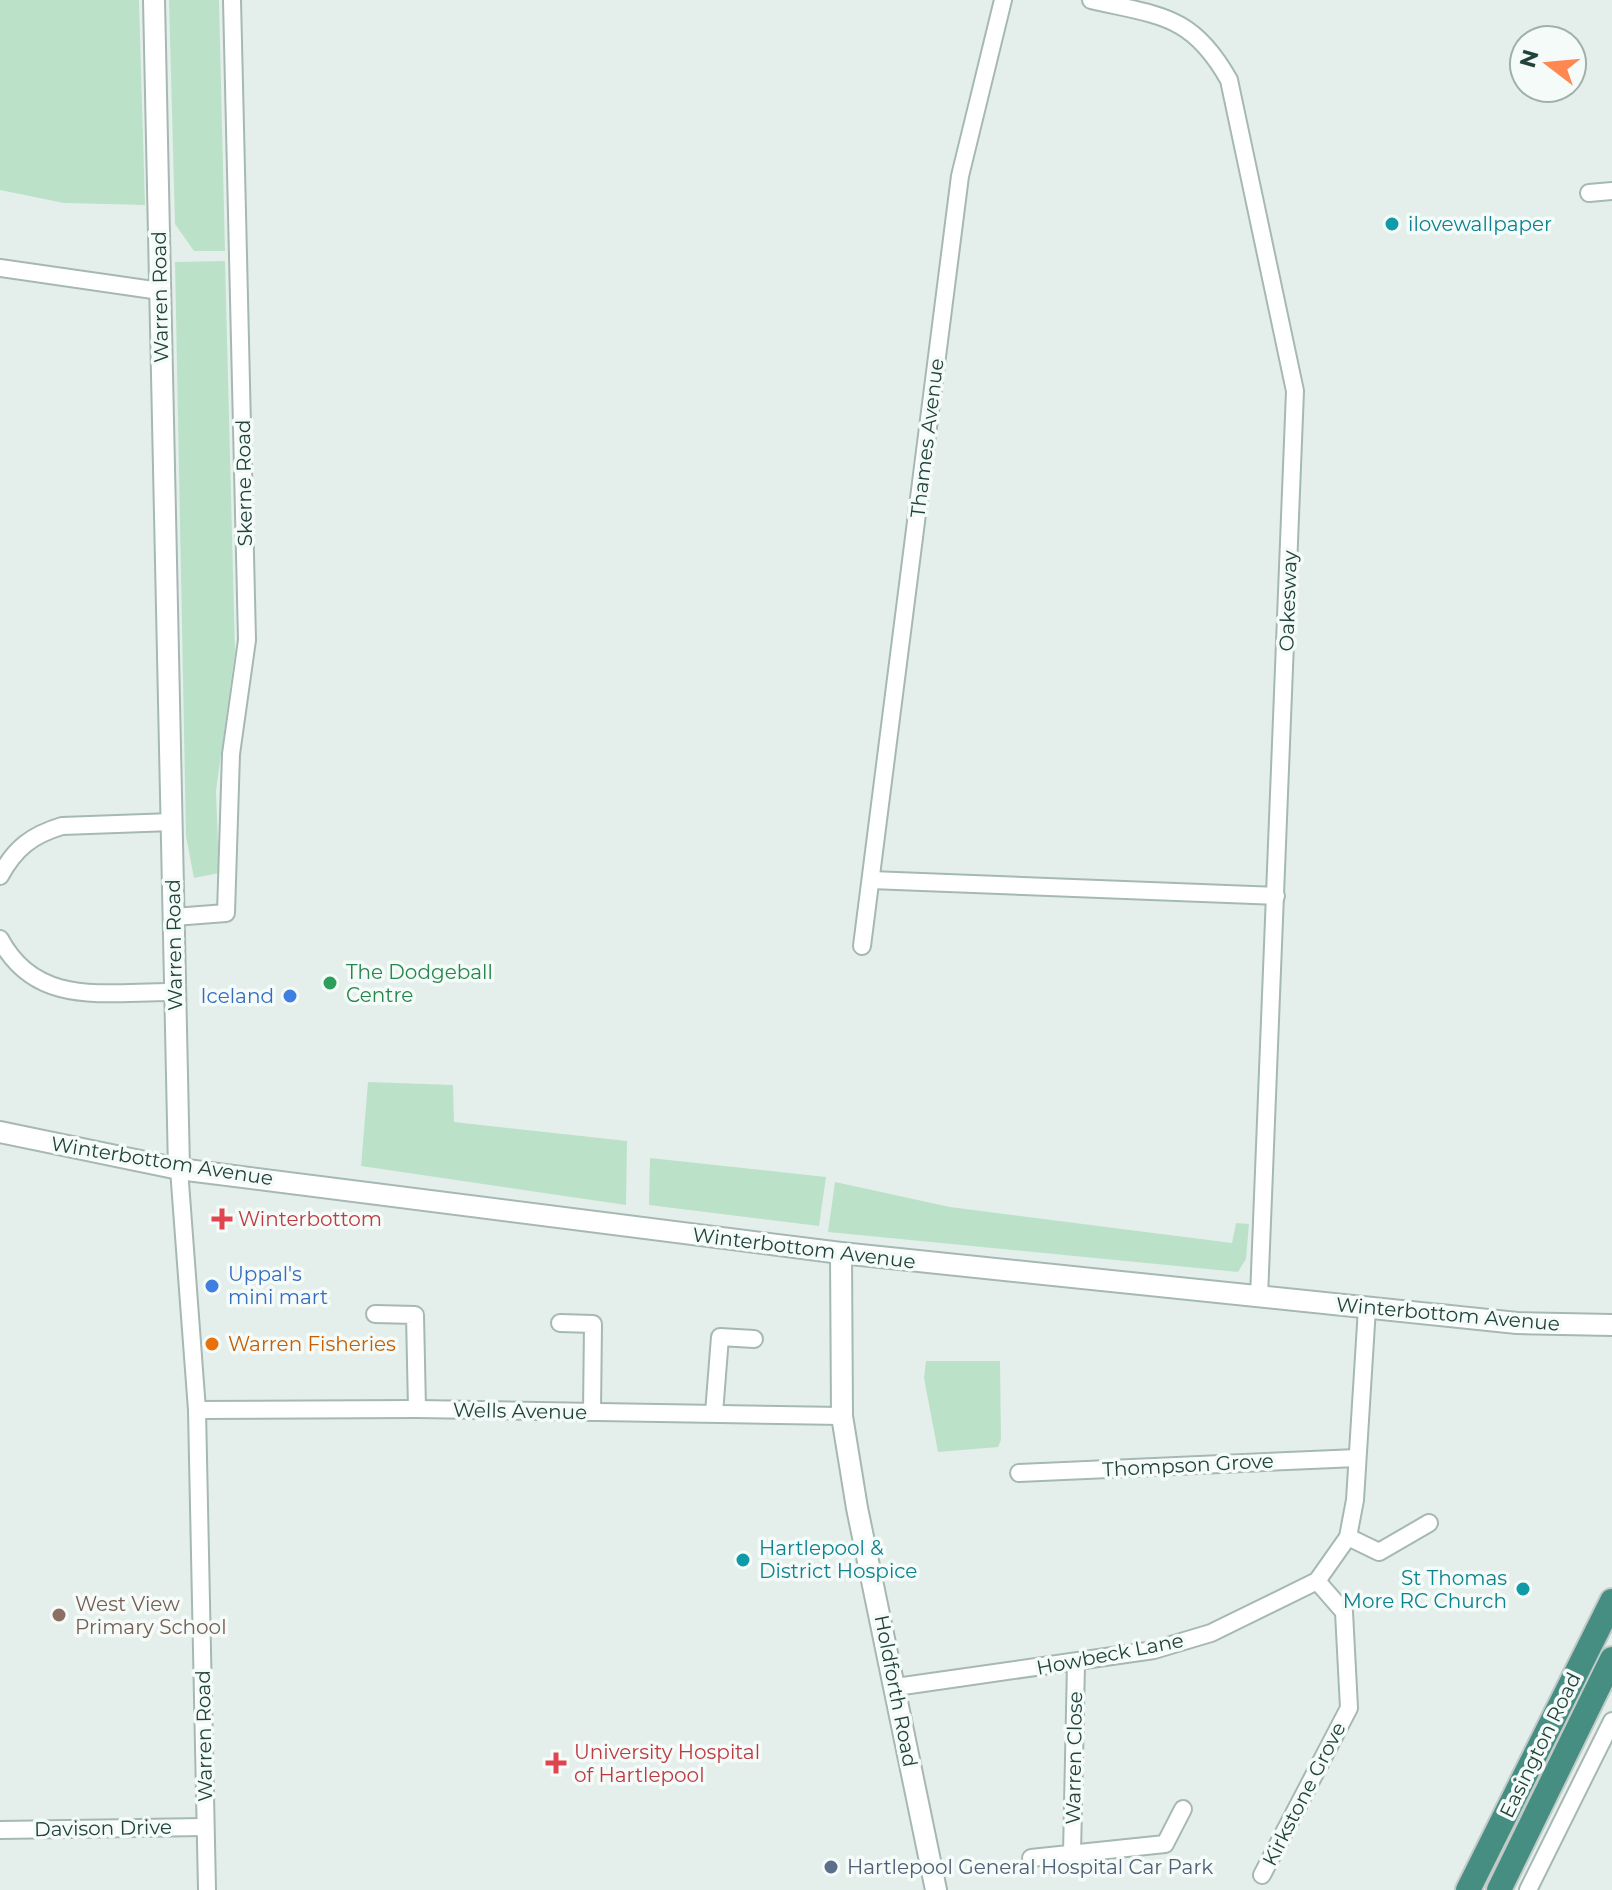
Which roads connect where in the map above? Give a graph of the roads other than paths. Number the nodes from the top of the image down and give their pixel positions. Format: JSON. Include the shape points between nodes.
{"nodes":[{"id":1,"x":154,"y":0,"type":"edge"},
{"id":2,"x":232,"y":0,"type":"edge"},
{"id":3,"x":1003,"y":0,"type":"edge"},
{"id":4,"x":1091,"y":0,"type":"edge"},
{"id":5,"x":1612,"y":191,"type":"edge"},
{"id":6,"x":1589,"y":193,"type":"dead end"},
{"id":7,"x":0,"y":268,"type":"edge"},
{"id":8,"x":160,"y":291,"type":"junction"},
{"id":9,"x":172,"y":822,"type":"junction"},
{"id":10,"x":0,"y":876,"type":"edge"},
{"id":11,"x":871,"y":880,"type":"junction"},
{"id":12,"x":1276,"y":896,"type":"junction"},
{"id":13,"x":174,"y":917,"type":"junction"},
{"id":14,"x":0,"y":939,"type":"edge"},
{"id":15,"x":862,"y":946,"type":"dead end"},
{"id":16,"x":175,"y":992,"type":"junction"},
{"id":17,"x":0,"y":1132,"type":"edge"},
{"id":18,"x":179,"y":1169,"type":"junction"},
{"id":19,"x":841,"y":1253,"type":"junction"},
{"id":20,"x":1259,"y":1297,"type":"junction"},
{"id":21,"x":1367,"y":1308,"type":"junction"},
{"id":22,"x":375,"y":1314,"type":"dead end"},
{"id":23,"x":560,"y":1323,"type":"dead end"},
{"id":24,"x":1612,"y":1325,"type":"edge"},
{"id":25,"x":754,"y":1339,"type":"dead end"},
{"id":26,"x":417,"y":1409,"type":"junction"},
{"id":27,"x":197,"y":1410,"type":"junction"},
{"id":28,"x":592,"y":1412,"type":"junction"},
{"id":29,"x":714,"y":1413,"type":"junction"},
{"id":30,"x":842,"y":1416,"type":"junction"},
{"id":31,"x":1357,"y":1458,"type":"junction"},
{"id":32,"x":1019,"y":1473,"type":"dead end"},
{"id":33,"x":1429,"y":1523,"type":"dead end"},
{"id":34,"x":1348,"y":1537,"type":"junction"},
{"id":35,"x":1317,"y":1581,"type":"junction"},
{"id":36,"x":1612,"y":1601,"type":"edge"},
{"id":37,"x":1612,"y":1659,"type":"edge"},
{"id":38,"x":1076,"y":1663,"type":"junction"},
{"id":39,"x":896,"y":1687,"type":"junction"},
{"id":40,"x":1612,"y":1721,"type":"edge"},
{"id":41,"x":1183,"y":1809,"type":"dead end"},
{"id":42,"x":205,"y":1827,"type":"junction"},
{"id":43,"x":0,"y":1830,"type":"edge"},
{"id":44,"x":1072,"y":1854,"type":"junction"},
{"id":45,"x":1031,"y":1858,"type":"dead end"},
{"id":46,"x":1262,"y":1875,"type":"dead end"},
{"id":47,"x":207,"y":1890,"type":"edge"},
{"id":48,"x":936,"y":1890,"type":"edge"},
{"id":49,"x":1468,"y":1890,"type":"edge"},
{"id":50,"x":1499,"y":1890,"type":"edge"},
{"id":51,"x":1528,"y":1890,"type":"edge"}],
"edges":[{"from":1,"to":8,"type":"street","name":"Warren Road"},
{"from":2,"to":13,"type":"street","name":"Skerne Road","via":[[247,640],[228,795],[229,902],[219,916]]},
{"from":3,"to":11,"type":"street","name":"Thames Avenue","via":[[960,176]]},
{"from":4,"to":12,"type":"street","name":"Oakesway","via":[[1164,17],[1191,29],[1214,53],[1229,80],[1278,305],[1295,391]]},
{"from":5,"to":6,"type":"street"},
{"from":7,"to":8,"type":"street"},
{"from":8,"to":9,"type":"street","name":"Warren Road"},
{"from":9,"to":10,"type":"street","via":[[47,830],[19,847]]},
{"from":9,"to":13,"type":"street","name":"Warren Road"},
{"from":11,"to":12,"type":"street"},
{"from":11,"to":15,"type":"street","name":"Thames Avenue"},
{"from":12,"to":20,"type":"street","name":"Oakesway"},
{"from":13,"to":16,"type":"street","name":"Warren Road"},
{"from":14,"to":16,"type":"street","via":[[19,968],[53,989]]},
{"from":16,"to":18,"type":"street","name":"Warren Road"},
{"from":17,"to":18,"type":"street","name":"Winterbottom Avenue"},
{"from":18,"to":19,"type":"street","name":"Winterbottom Avenue"},
{"from":18,"to":27,"type":"street","name":"Warren Road"},
{"from":19,"to":20,"type":"street","name":"Winterbottom Avenue"},
{"from":19,"to":30,"type":"street","name":"Holdforth Road"},
{"from":20,"to":21,"type":"street","name":"Winterbottom Avenue"},
{"from":21,"to":24,"type":"street","name":"Winterbottom Avenue","via":[[1517,1323]]},
{"from":21,"to":31,"type":"street","name":"Howbeck Lane"},
{"from":22,"to":26,"type":"street","via":[[415,1315]]},
{"from":23,"to":28,"type":"street","via":[[593,1324]]},
{"from":25,"to":29,"type":"street","via":[[720,1337]]},
{"from":26,"to":27,"type":"street","name":"Wells Avenue"},
{"from":26,"to":28,"type":"street","name":"Wells Avenue"},
{"from":27,"to":42,"type":"street","name":"Warren Road"},
{"from":28,"to":29,"type":"street","name":"Wells Avenue"},
{"from":29,"to":30,"type":"street","name":"Wells Avenue"},
{"from":30,"to":39,"type":"street","name":"Holdforth Road"},
{"from":31,"to":32,"type":"street","name":"Thompson Grove"},
{"from":31,"to":34,"type":"street","name":"Howbeck Lane"},
{"from":33,"to":34,"type":"street","via":[[1379,1552]]},
{"from":34,"to":35,"type":"street","name":"Howbeck Lane"},
{"from":35,"to":38,"type":"street","name":"Howbeck Lane","via":[[1211,1633],[1154,1650]]},
{"from":35,"to":46,"type":"street","name":"Kirkstone Grove","via":[[1344,1612],[1349,1708]]},
{"from":36,"to":49,"type":"highway","name":"Easington Road"},
{"from":37,"to":50,"type":"highway","name":"Easington Road"},
{"from":38,"to":39,"type":"street","name":"Howbeck Lane"},
{"from":38,"to":44,"type":"street","name":"Warren Close"},
{"from":39,"to":48,"type":"street","name":"Holdforth Road"},
{"from":40,"to":51,"type":"street"},
{"from":41,"to":44,"type":"street","name":"Warren Close","via":[[1165,1844]]},
{"from":42,"to":43,"type":"street","name":"Davison Drive"},
{"from":42,"to":47,"type":"street","name":"Warren Road"},
{"from":44,"to":45,"type":"street","name":"Warren Close"}]}
